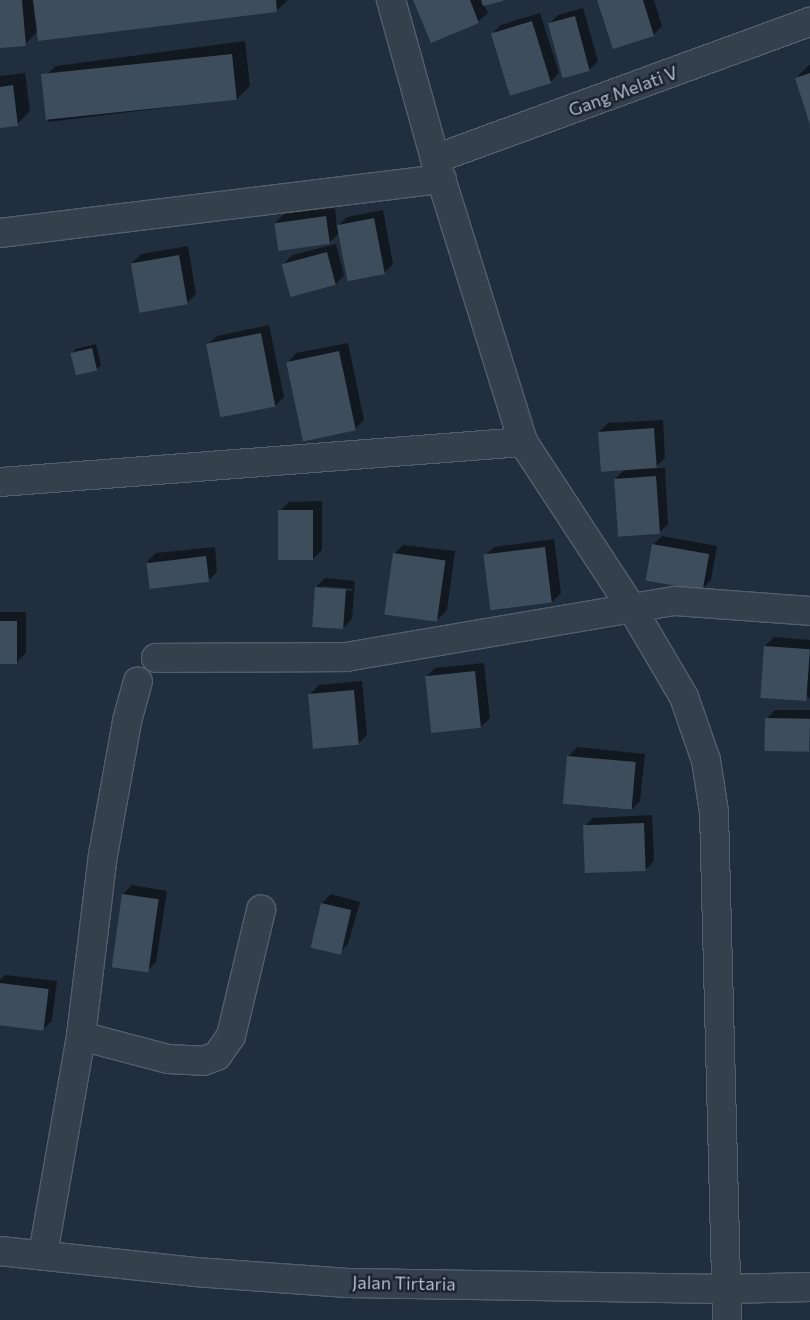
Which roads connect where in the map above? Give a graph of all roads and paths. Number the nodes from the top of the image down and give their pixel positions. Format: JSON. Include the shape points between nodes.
{"nodes":[{"id":1,"x":391,"y":0,"type":"edge"},
{"id":2,"x":810,"y":22,"type":"edge"},
{"id":3,"x":438,"y":169,"type":"junction"},
{"id":4,"x":0,"y":233,"type":"edge"},
{"id":5,"x":523,"y":442,"type":"junction"},
{"id":6,"x":0,"y":482,"type":"edge"},
{"id":7,"x":633,"y":610,"type":"junction"},
{"id":8,"x":810,"y":611,"type":"edge"},
{"id":9,"x":156,"y":658,"type":"dead end"},
{"id":10,"x":138,"y":681,"type":"dead end"},
{"id":11,"x":262,"y":910,"type":"dead end"},
{"id":12,"x":81,"y":1036,"type":"junction"},
{"id":13,"x":0,"y":1251,"type":"edge"},
{"id":14,"x":43,"y":1254,"type":"junction"},
{"id":15,"x":810,"y":1287,"type":"edge"},
{"id":16,"x":724,"y":1290,"type":"junction"},
{"id":17,"x":727,"y":1320,"type":"edge"}],
"edges":[{"from":1,"to":3,"type":"street"},
{"from":2,"to":3,"type":"street","name":"Gang Melati V"},
{"from":3,"to":4,"type":"street","name":"Gang Melati V"},
{"from":3,"to":5,"type":"street"},
{"from":5,"to":6,"type":"street"},
{"from":5,"to":7,"type":"street"},
{"from":7,"to":8,"type":"street","via":[[675,601]]},
{"from":7,"to":9,"type":"street","via":[[346,657]]},
{"from":7,"to":16,"type":"street","via":[[684,697],[706,760],[714,812]]},
{"from":10,"to":12,"type":"street","via":[[127,721],[103,855]]},
{"from":11,"to":12,"type":"street","via":[[231,1036],[218,1056],[204,1062],[168,1059]]},
{"from":12,"to":14,"type":"street"},
{"from":13,"to":14,"type":"street","name":"Jalan Tirtaria"},
{"from":14,"to":16,"type":"street","name":"Jalan Tirtaria","via":[[195,1272],[348,1283]]},
{"from":15,"to":16,"type":"street","name":"Jalan Tirtaria"},
{"from":16,"to":17,"type":"street"}]}
